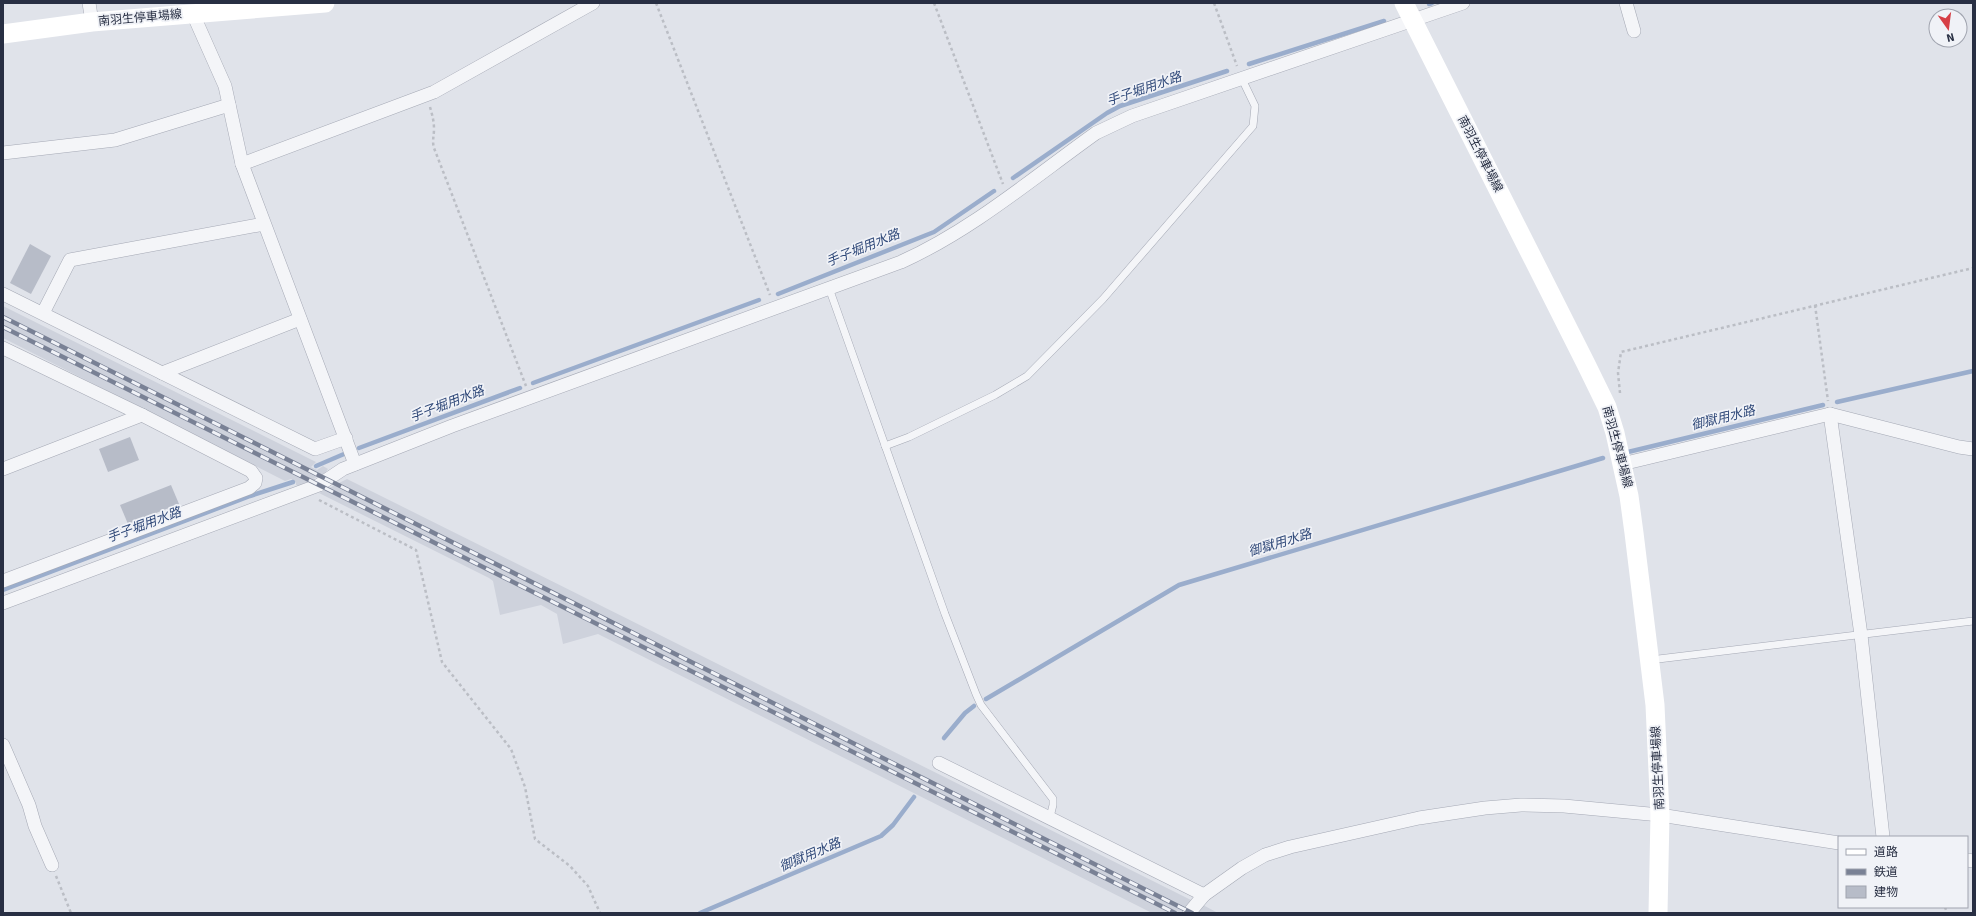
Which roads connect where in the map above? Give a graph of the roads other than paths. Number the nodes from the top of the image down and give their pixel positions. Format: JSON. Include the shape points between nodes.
{"nodes":[{"id":1,"x":89,"y":3,"type":"edge"},
{"id":2,"x":325,"y":3,"type":"edge"},
{"id":3,"x":593,"y":3,"type":"edge"},
{"id":4,"x":1404,"y":3,"type":"edge"},
{"id":5,"x":1463,"y":3,"type":"edge"},
{"id":6,"x":1626,"y":3,"type":"edge"},
{"id":7,"x":192,"y":11,"type":"junction"},
{"id":8,"x":1412,"y":20,"type":"junction"},
{"id":9,"x":92,"y":22,"type":"junction"},
{"id":10,"x":1634,"y":31,"type":"dead end"},
{"id":11,"x":3,"y":34,"type":"edge"},
{"id":12,"x":1242,"y":78,"type":"junction"},
{"id":13,"x":229,"y":106,"type":"junction"},
{"id":14,"x":3,"y":153,"type":"edge"},
{"id":15,"x":242,"y":164,"type":"junction"},
{"id":16,"x":264,"y":224,"type":"junction"},
{"id":17,"x":829,"y":288,"type":"junction"},
{"id":18,"x":3,"y":294,"type":"edge"},
{"id":19,"x":43,"y":314,"type":"junction"},
{"id":20,"x":300,"y":319,"type":"junction"},
{"id":21,"x":3,"y":348,"type":"edge"},
{"id":22,"x":162,"y":373,"type":"junction"},
{"id":23,"x":142,"y":414,"type":"junction"},
{"id":24,"x":1830,"y":414,"type":"junction"},
{"id":25,"x":346,"y":438,"type":"junction"},
{"id":26,"x":885,"y":446,"type":"junction"},
{"id":27,"x":1973,"y":449,"type":"edge"},
{"id":28,"x":356,"y":464,"type":"junction"},
{"id":29,"x":1622,"y":464,"type":"junction"},
{"id":30,"x":3,"y":469,"type":"edge"},
{"id":31,"x":3,"y":581,"type":"edge"},
{"id":32,"x":3,"y":603,"type":"edge"},
{"id":33,"x":1973,"y":621,"type":"edge"},
{"id":34,"x":1861,"y":635,"type":"junction"},
{"id":35,"x":1649,"y":660,"type":"junction"},
{"id":36,"x":3,"y":745,"type":"edge"},
{"id":37,"x":938,"y":763,"type":"dead end"},
{"id":38,"x":1660,"y":815,"type":"junction"},
{"id":39,"x":1050,"y":817,"type":"junction"},
{"id":40,"x":1883,"y":836,"type":"edge"},
{"id":41,"x":1838,"y":843,"type":"edge"},
{"id":42,"x":52,"y":865,"type":"road end"},
{"id":43,"x":1204,"y":895,"type":"junction"},
{"id":44,"x":1189,"y":913,"type":"edge"},
{"id":45,"x":1658,"y":913,"type":"edge"}],
"edges":[{"from":1,"to":9,"type":"street"},
{"from":2,"to":7,"type":"main road","name":"南羽生停車場線"},
{"from":3,"to":15,"type":"street","via":[[425,96]]},
{"from":4,"to":8,"type":"main road","name":"南羽生停車場線"},
{"from":5,"to":8,"type":"street"},
{"from":6,"to":10,"type":"street"},
{"from":7,"to":9,"type":"main road","name":"南羽生停車場線"},
{"from":7,"to":13,"type":"street","via":[[225,86]]},
{"from":8,"to":12,"type":"street"},
{"from":8,"to":29,"type":"main road","name":"南羽生停車場線","via":[[1607,407]]},
{"from":9,"to":11,"type":"main road","name":"南羽生停車場線"},
{"from":12,"to":17,"type":"street","via":[[1132,116],[1096,133],[970,224],[927,250]]},
{"from":12,"to":26,"type":"lane","via":[[1255,106],[1253,126],[1097,305],[1027,376],[995,395]]},
{"from":13,"to":14,"type":"street","via":[[115,140]]},
{"from":13,"to":15,"type":"street"},
{"from":15,"to":16,"type":"street"},
{"from":16,"to":19,"type":"street","via":[[70,260]]},
{"from":16,"to":20,"type":"street"},
{"from":17,"to":26,"type":"lane"},
{"from":17,"to":28,"type":"street"},
{"from":18,"to":19,"type":"street"},
{"from":19,"to":22,"type":"street"},
{"from":20,"to":22,"type":"street"},
{"from":20,"to":25,"type":"street"},
{"from":21,"to":23,"type":"street"},
{"from":22,"to":25,"type":"street","via":[[315,449]]},
{"from":23,"to":30,"type":"street"},
{"from":23,"to":31,"type":"street","via":[[251,470],[256,478],[255,483],[249,488]]},
{"from":24,"to":27,"type":"street"},
{"from":24,"to":29,"type":"street"},
{"from":24,"to":34,"type":"street"},
{"from":25,"to":28,"type":"street"},
{"from":26,"to":39,"type":"lane","via":[[976,694],[981,705],[1052,799]]},
{"from":28,"to":32,"type":"street","via":[[343,469],[319,486]]},
{"from":29,"to":35,"type":"main road","name":"南羽生停車場線","via":[[1634,533]]},
{"from":33,"to":34,"type":"lane"},
{"from":34,"to":35,"type":"lane"},
{"from":34,"to":40,"type":"street"},
{"from":35,"to":38,"type":"main road","name":"南羽生停車場線","via":[[1655,706]]},
{"from":36,"to":42,"type":"street","via":[[30,805],[35,826]]},
{"from":37,"to":39,"type":"street"},
{"from":38,"to":41,"type":"street"},
{"from":38,"to":43,"type":"street","via":[[1564,806],[1520,805],[1420,818],[1265,855]]},
{"from":38,"to":45,"type":"main road","name":"南羽生停車場線"},
{"from":39,"to":43,"type":"street"},
{"from":43,"to":44,"type":"street"}]}
